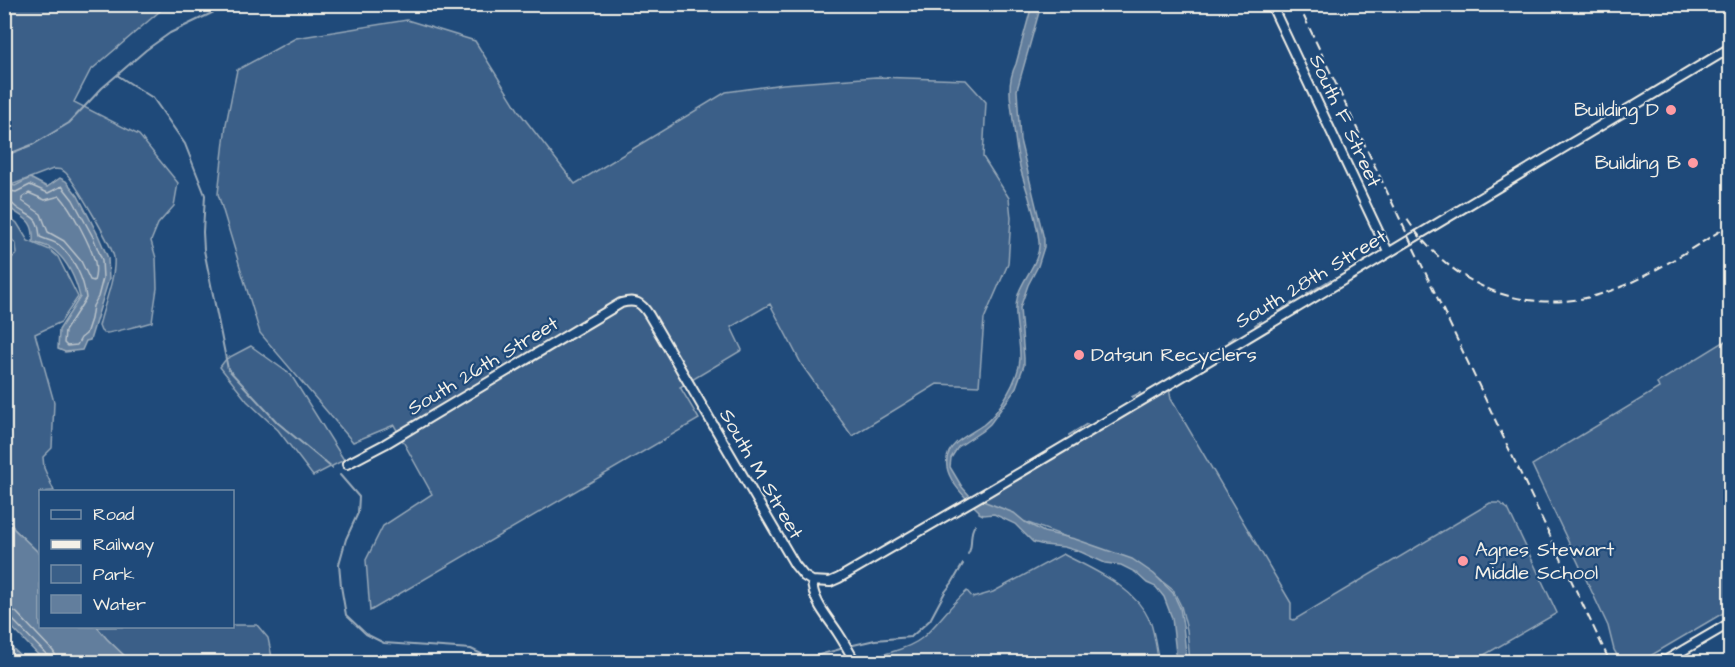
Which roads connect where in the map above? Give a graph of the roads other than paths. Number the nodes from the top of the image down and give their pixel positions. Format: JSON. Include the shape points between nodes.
{"nodes":[{"id":1,"x":1271,"y":4,"type":"edge"},
{"id":2,"x":1731,"y":48,"type":"edge"},
{"id":3,"x":1388,"y":252,"type":"junction"},
{"id":4,"x":637,"y":301,"type":"joint"},
{"id":5,"x":348,"y":464,"type":"dead end"},
{"id":6,"x":812,"y":581,"type":"junction"},
{"id":7,"x":1731,"y":623,"type":"edge"},
{"id":8,"x":1663,"y":662,"type":"edge"},
{"id":9,"x":855,"y":663,"type":"edge"}],
"edges":[{"from":1,"to":3,"type":"street","name":"South F Street"},
{"from":2,"to":3,"type":"street","name":"South 28th Street"},
{"from":3,"to":6,"type":"street","name":"South 28th Street","via":[[839,578]]},
{"from":4,"to":5,"type":"street","name":"South 26th Street","via":[[621,303]]},
{"from":4,"to":6,"type":"street","name":"South M Street","via":[[649,315],[795,565]]},
{"from":6,"to":9,"type":"street","name":"South M Street","via":[[818,603]]},
{"from":7,"to":8,"type":"street"}]}
